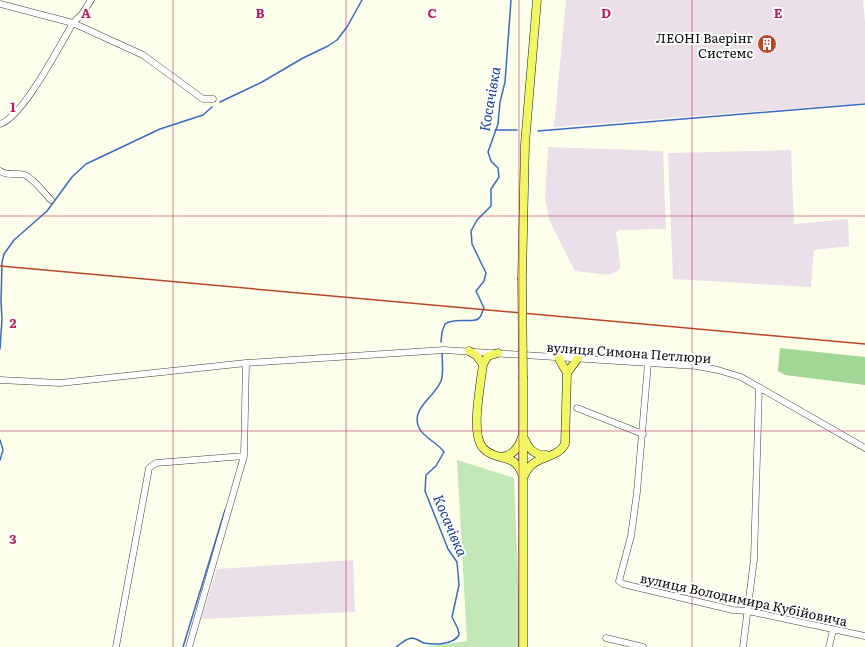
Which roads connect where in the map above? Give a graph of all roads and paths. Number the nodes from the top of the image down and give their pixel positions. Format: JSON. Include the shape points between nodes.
{"nodes":[{"id":1,"x":91,"y":0,"type":"edge"},
{"id":2,"x":536,"y":0,"type":"edge"},
{"id":3,"x":0,"y":4,"type":"edge"},
{"id":4,"x":73,"y":22,"type":"junction"},
{"id":5,"x":213,"y":99,"type":"dead end"},
{"id":6,"x":0,"y":124,"type":"edge"},
{"id":7,"x":0,"y":171,"type":"edge"},
{"id":8,"x":51,"y":200,"type":"dead end"},
{"id":9,"x":469,"y":351,"type":"junction"},
{"id":10,"x":498,"y":353,"type":"junction"},
{"id":11,"x":558,"y":357,"type":"junction"},
{"id":12,"x":578,"y":358,"type":"junction"},
{"id":13,"x":246,"y":363,"type":"junction"},
{"id":14,"x":648,"y":363,"type":"junction"},
{"id":15,"x":483,"y":364,"type":"junction"},
{"id":16,"x":567,"y":373,"type":"junction"},
{"id":17,"x":0,"y":380,"type":"edge"},
{"id":18,"x":759,"y":386,"type":"junction"},
{"id":19,"x":577,"y":408,"type":"dead end"},
{"id":20,"x":524,"y":434,"type":"junction"},
{"id":21,"x":643,"y":434,"type":"junction"},
{"id":22,"x":865,"y":448,"type":"edge"},
{"id":23,"x":555,"y":454,"type":"junction"},
{"id":24,"x":244,"y":456,"type":"junction"},
{"id":25,"x":501,"y":457,"type":"junction"},
{"id":26,"x":523,"y":479,"type":"junction"},
{"id":27,"x":748,"y":611,"type":"junction"},
{"id":28,"x":833,"y":630,"type":"junction"},
{"id":29,"x":865,"y":636,"type":"edge"},
{"id":30,"x":606,"y":638,"type":"dead end"},
{"id":31,"x":116,"y":647,"type":"edge"},
{"id":32,"x":189,"y":647,"type":"edge"},
{"id":33,"x":523,"y":647,"type":"edge"},
{"id":34,"x":643,"y":647,"type":"edge"},
{"id":35,"x":743,"y":647,"type":"edge"},
{"id":36,"x":829,"y":647,"type":"edge"}],
"edges":[{"from":1,"to":4,"type":"street"},
{"from":2,"to":20,"type":"main road","bridge":true,"via":[[525,144],[522,278]]},
{"from":3,"to":4,"type":"street"},
{"from":4,"to":5,"type":"street","via":[[143,55],[203,99]]},
{"from":4,"to":6,"type":"street","via":[[26,99],[10,119]]},
{"from":7,"to":8,"type":"street","via":[[29,177]]},
{"from":9,"to":10,"type":"street","name":"вулиця Симона Петлюри"},
{"from":9,"to":13,"type":"street","name":"вулиця Симона Петлюри","via":[[444,350]]},
{"from":9,"to":15,"type":"main road"},
{"from":10,"to":11,"type":"street","name":"вулиця Симона Петлюри"},
{"from":10,"to":15,"type":"main road","via":[[488,356]]},
{"from":11,"to":12,"type":"street","name":"вулиця Симона Петлюри"},
{"from":11,"to":16,"type":"main road"},
{"from":12,"to":14,"type":"street","name":"вулиця Симона Петлюри"},
{"from":12,"to":16,"type":"main road"},
{"from":13,"to":17,"type":"street","name":"вулиця Симона Петлюри","via":[[60,383]]},
{"from":13,"to":24,"type":"street"},
{"from":14,"to":18,"type":"street","name":"вулиця Симона Петлюри","via":[[718,370]]},
{"from":14,"to":21,"type":"street"},
{"from":15,"to":25,"type":"main road","via":[[477,434],[483,449]]},
{"from":16,"to":23,"type":"main road","via":[[565,444]]},
{"from":18,"to":22,"type":"street","name":"вулиця Симона Петлюри"},
{"from":18,"to":27,"type":"street","via":[[754,559]]},
{"from":19,"to":21,"type":"street"},
{"from":20,"to":23,"type":"main road","via":[[533,452]]},
{"from":20,"to":25,"type":"main road","via":[[516,449]]},
{"from":20,"to":26,"type":"main road"},
{"from":21,"to":27,"type":"street","name":"вулиця Володимира Кубійовича","via":[[631,536],[619,581],[734,610]]},
{"from":23,"to":26,"type":"main road","via":[[534,462]]},
{"from":24,"to":31,"type":"street","via":[[156,463],[149,468]]},
{"from":24,"to":32,"type":"street"},
{"from":25,"to":26,"type":"main road","via":[[517,464]]},
{"from":26,"to":33,"type":"main road"},
{"from":27,"to":28,"type":"street","name":"вулиця Володимира Кубійовича"},
{"from":27,"to":35,"type":"street"},
{"from":28,"to":29,"type":"street","name":"вулиця Володимира Кубійовича"},
{"from":28,"to":36,"type":"street"},
{"from":30,"to":34,"type":"street"}]}
